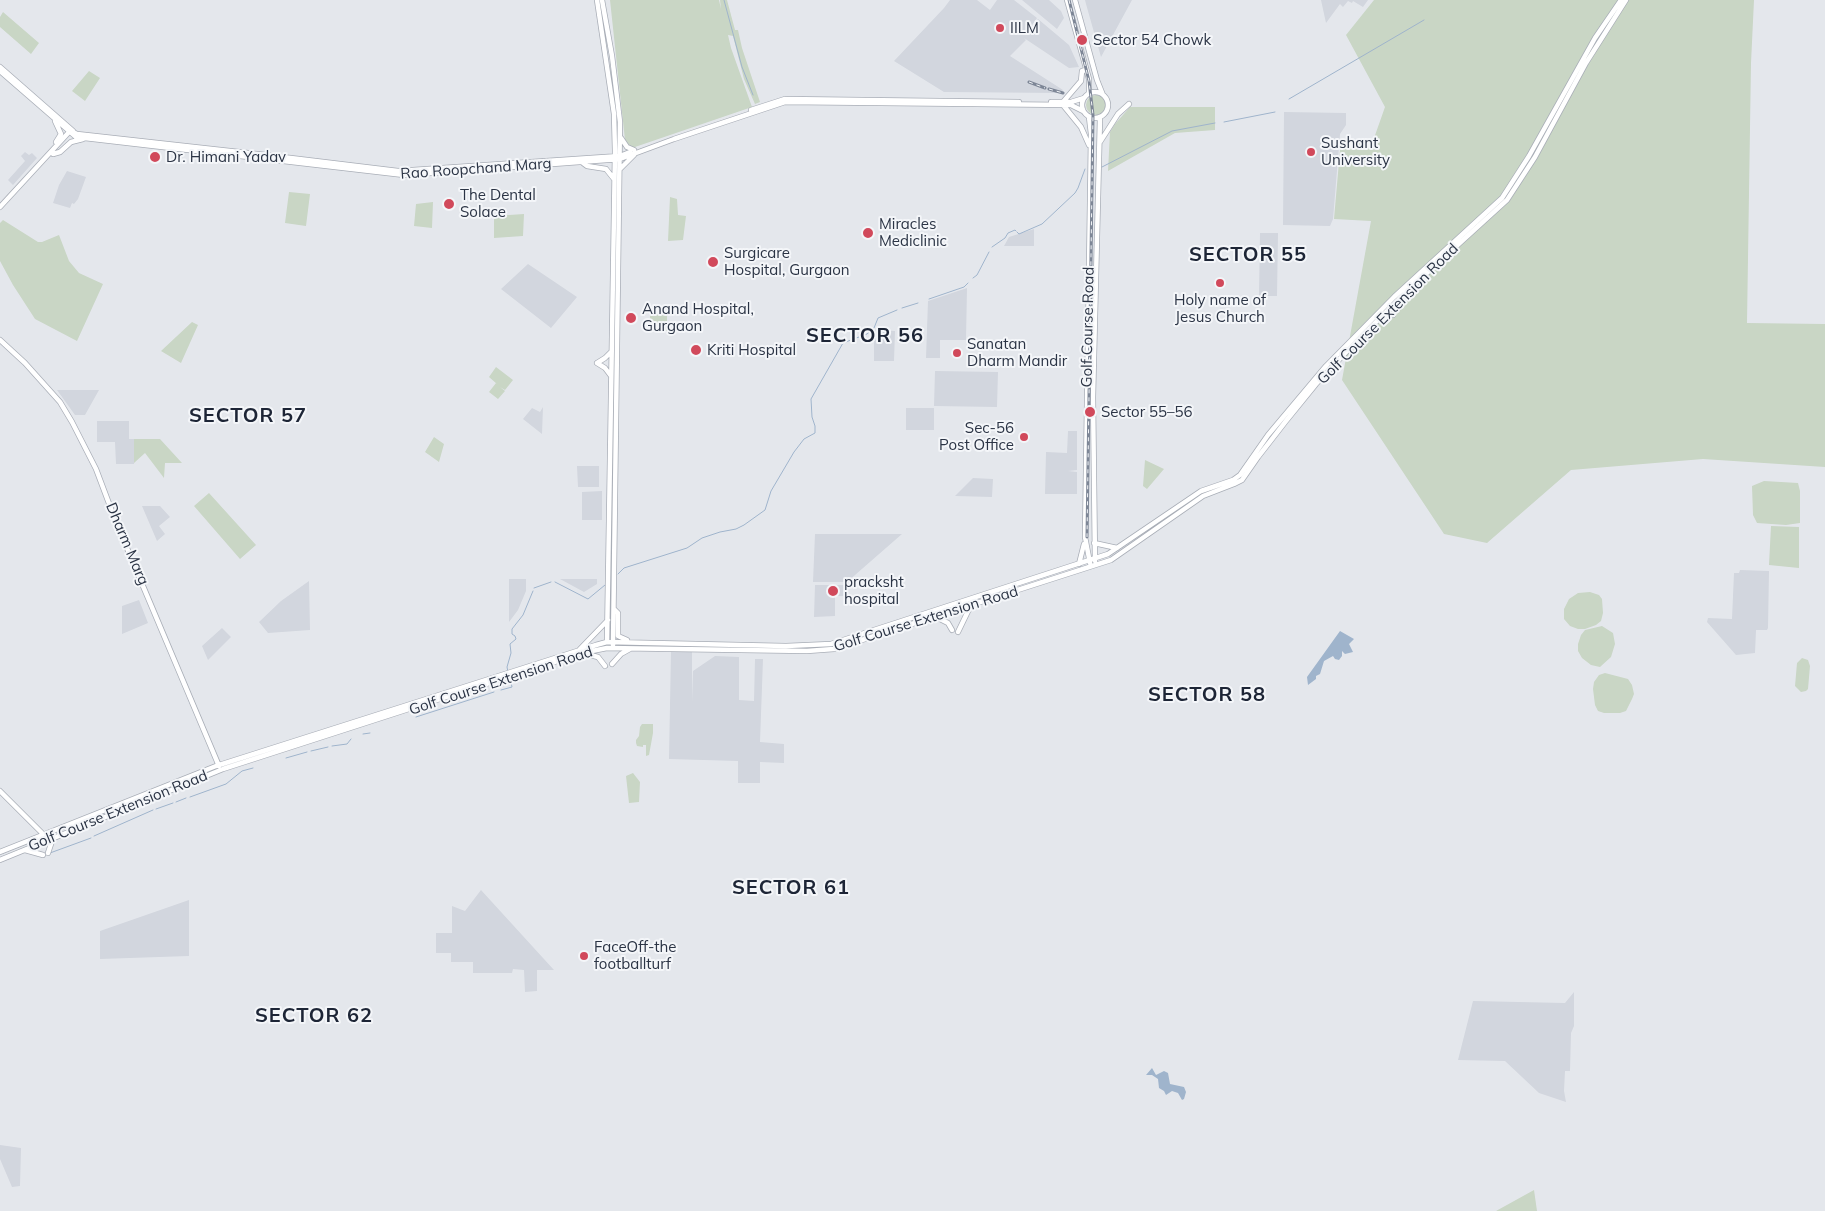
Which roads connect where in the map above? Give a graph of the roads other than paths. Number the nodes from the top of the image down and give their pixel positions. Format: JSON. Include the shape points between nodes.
{"nodes":[{"id":1,"x":597,"y":0,"type":"edge"},
{"id":2,"x":602,"y":0,"type":"edge"},
{"id":3,"x":1068,"y":0,"type":"edge"},
{"id":4,"x":1075,"y":0,"type":"edge"},
{"id":5,"x":1621,"y":0,"type":"edge"},
{"id":6,"x":1626,"y":0,"type":"edge"},
{"id":7,"x":606,"y":57,"type":"junction"},
{"id":8,"x":613,"y":62,"type":"junction"},
{"id":9,"x":0,"y":67,"type":"edge"},
{"id":10,"x":608,"y":68,"type":"junction"},
{"id":11,"x":1084,"y":71,"type":"junction"},
{"id":12,"x":0,"y":72,"type":"edge"},
{"id":13,"x":24,"y":90,"type":"junction"},
{"id":14,"x":1089,"y":94,"type":"junction"},
{"id":15,"x":1104,"y":95,"type":"junction"},
{"id":16,"x":1084,"y":98,"type":"junction"},
{"id":17,"x":1063,"y":104,"type":"junction"},
{"id":18,"x":1129,"y":104,"type":"dead end"},
{"id":19,"x":1083,"y":111,"type":"junction"},
{"id":20,"x":1089,"y":117,"type":"junction"},
{"id":21,"x":1100,"y":118,"type":"junction"},
{"id":22,"x":54,"y":119,"type":"junction"},
{"id":23,"x":71,"y":132,"type":"junction"},
{"id":24,"x":620,"y":136,"type":"junction"},
{"id":25,"x":84,"y":138,"type":"junction"},
{"id":26,"x":1098,"y":145,"type":"junction"},
{"id":27,"x":1090,"y":150,"type":"junction"},
{"id":28,"x":53,"y":151,"type":"junction"},
{"id":29,"x":636,"y":151,"type":"junction"},
{"id":30,"x":617,"y":158,"type":"junction"},
{"id":31,"x":583,"y":163,"type":"junction"},
{"id":32,"x":620,"y":170,"type":"junction"},
{"id":33,"x":614,"y":179,"type":"junction"},
{"id":34,"x":0,"y":209,"type":"edge"},
{"id":35,"x":1405,"y":290,"type":"junction"},
{"id":36,"x":1397,"y":300,"type":"junction"},
{"id":37,"x":1378,"y":319,"type":"junction"},
{"id":38,"x":0,"y":341,"type":"edge"},
{"id":39,"x":1353,"y":341,"type":"junction"},
{"id":40,"x":611,"y":352,"type":"junction"},
{"id":41,"x":611,"y":376,"type":"junction"},
{"id":42,"x":1086,"y":437,"type":"junction"},
{"id":43,"x":1094,"y":437,"type":"junction"},
{"id":44,"x":1085,"y":537,"type":"junction"},
{"id":45,"x":1094,"y":543,"type":"junction"},
{"id":46,"x":1117,"y":548,"type":"junction"},
{"id":47,"x":1092,"y":560,"type":"junction"},
{"id":48,"x":1079,"y":564,"type":"junction"},
{"id":49,"x":1093,"y":566,"type":"junction"},
{"id":50,"x":971,"y":605,"type":"junction"},
{"id":51,"x":614,"y":609,"type":"junction"},
{"id":52,"x":933,"y":617,"type":"junction"},
{"id":53,"x":608,"y":620,"type":"junction"},
{"id":54,"x":607,"y":642,"type":"junction"},
{"id":55,"x":613,"y":642,"type":"junction"},
{"id":56,"x":630,"y":642,"type":"junction"},
{"id":57,"x":607,"y":648,"type":"junction"},
{"id":58,"x":613,"y":648,"type":"junction"},
{"id":59,"x":631,"y":648,"type":"junction"},
{"id":60,"x":581,"y":651,"type":"junction"},
{"id":61,"x":612,"y":664,"type":"dead end"},
{"id":62,"x":605,"y":666,"type":"dead end"},
{"id":63,"x":218,"y":768,"type":"junction"},
{"id":64,"x":181,"y":779,"type":"junction"},
{"id":65,"x":184,"y":784,"type":"junction"},
{"id":66,"x":0,"y":793,"type":"edge"},
{"id":67,"x":96,"y":813,"type":"junction"},
{"id":68,"x":99,"y":819,"type":"junction"},
{"id":69,"x":42,"y":835,"type":"junction"},
{"id":70,"x":53,"y":838,"type":"junction"},
{"id":71,"x":13,"y":847,"type":"junction"},
{"id":72,"x":24,"y":850,"type":"junction"},
{"id":73,"x":0,"y":852,"type":"edge"},
{"id":74,"x":15,"y":854,"type":"junction"},
{"id":75,"x":0,"y":860,"type":"edge"}],
"edges":[{"from":1,"to":7,"type":"main road"},
{"from":2,"to":8,"type":"main road"},
{"from":3,"to":11,"type":"main road"},
{"from":4,"to":15,"type":"main road"},
{"from":5,"to":35,"type":"main road","name":"Golf Course Extension Road","via":[[1507,192]]},
{"from":6,"to":35,"type":"main road","name":"Golf Course Extension Road","via":[[1512,194]]},
{"from":7,"to":8,"type":"main road"},
{"from":7,"to":10,"type":"main road"},
{"from":8,"to":10,"type":"main road"},
{"from":8,"to":24,"type":"main road"},
{"from":9,"to":13,"type":"main road","name":"Rao Roopchand Marg"},
{"from":10,"to":30,"type":"main road"},
{"from":11,"to":14,"type":"main road","via":[[1090,86]]},
{"from":11,"to":17,"type":"main road","via":[[1082,81]]},
{"from":12,"to":13,"type":"main road","name":"Rao Roopchand Marg"},
{"from":13,"to":22,"type":"main road","name":"Rao Roopchand Marg"},
{"from":13,"to":23,"type":"main road","name":"Rao Roopchand Marg"},
{"from":14,"to":15,"type":"main road"},
{"from":14,"to":16,"type":"main road"},
{"from":15,"to":21,"type":"main road","via":[[1108,106]]},
{"from":16,"to":17,"type":"main road"},
{"from":16,"to":19,"type":"main road"},
{"from":17,"to":19,"type":"main road"},
{"from":17,"to":27,"type":"main road","via":[[1086,134]]},
{"from":17,"to":29,"type":"main road","via":[[785,102]]},
{"from":18,"to":26,"type":"main road","via":[[1118,114]]},
{"from":19,"to":20,"type":"main road"},
{"from":20,"to":21,"type":"main road"},
{"from":20,"to":27,"type":"main road","name":"Golf Course Road"},
{"from":21,"to":26,"type":"main road","name":"Golf Course Road"},
{"from":22,"to":23,"type":"main road","name":"Rao Roopchand Marg"},
{"from":22,"to":28,"type":"main road","via":[[61,136]]},
{"from":23,"to":25,"type":"main road","name":"Rao Roopchand Marg"},
{"from":23,"to":28,"type":"main road"},
{"from":24,"to":29,"type":"main road","via":[[626,147]]},
{"from":24,"to":30,"type":"main road"},
{"from":25,"to":28,"type":"main road","via":[[70,142],[60,152]]},
{"from":25,"to":30,"type":"main road","name":"Rao Roopchand Marg","via":[[266,154],[398,171]]},
{"from":25,"to":31,"type":"main road","name":"Rao Roopchand Marg","via":[[397,175]]},
{"from":26,"to":43,"type":"main road","name":"Golf Course Road"},
{"from":27,"to":42,"type":"main road","name":"Golf Course Road"},
{"from":28,"to":34,"type":"main road"},
{"from":29,"to":30,"type":"main road"},
{"from":29,"to":32,"type":"main road"},
{"from":30,"to":31,"type":"main road","name":"Rao Roopchand Marg"},
{"from":30,"to":32,"type":"main road"},
{"from":30,"to":33,"type":"main road"},
{"from":31,"to":33,"type":"main road","via":[[604,168]]},
{"from":32,"to":51,"type":"main road"},
{"from":33,"to":40,"type":"main road"},
{"from":35,"to":36,"type":"main road","name":"Golf Course Extension Road"},
{"from":35,"to":39,"type":"main road","name":"Golf Course Extension Road"},
{"from":36,"to":37,"type":"main road","name":"Golf Course Extension Road"},
{"from":36,"to":37,"type":"main road","via":[[1393,314]]},
{"from":37,"to":39,"type":"main road","name":"Golf Course Extension Road"},
{"from":38,"to":63,"type":"main road","name":"Dharm Marg","via":[[58,403],[71,422]]},
{"from":39,"to":46,"type":"main road","name":"Golf Course Extension Road","via":[[1326,366],[1268,434],[1240,475],[1201,491]]},
{"from":39,"to":49,"type":"main road","name":"Golf Course Extension Road","via":[[1242,480],[1203,496],[1111,560]]},
{"from":40,"to":41,"type":"main road"},
{"from":40,"to":41,"type":"main road","via":[[597,364]]},
{"from":41,"to":53,"type":"main road"},
{"from":42,"to":43,"type":"main road"},
{"from":42,"to":44,"type":"main road","name":"Golf Course Road"},
{"from":43,"to":45,"type":"main road","name":"Golf Course Road"},
{"from":44,"to":47,"type":"main road","name":"Golf Course Road"},
{"from":44,"to":48,"type":"main road"},
{"from":45,"to":46,"type":"main road"},
{"from":45,"to":47,"type":"main road","name":"Golf Course Road"},
{"from":46,"to":47,"type":"main road","name":"Golf Course Extension Road"},
{"from":47,"to":48,"type":"main road","name":"Golf Course Extension Road"},
{"from":47,"to":49,"type":"main road","name":"Golf Course Road"},
{"from":48,"to":56,"type":"main road","name":"Golf Course Extension Road","via":[[831,644]]},
{"from":49,"to":50,"type":"main road","name":"Golf Course Extension Road"},
{"from":50,"to":52,"type":"main road","name":"Golf Course Extension Road"},
{"from":50,"to":52,"type":"main road","via":[[955,631],[945,621]]},
{"from":51,"to":55,"type":"main road"},
{"from":51,"to":56,"type":"main road","via":[[618,617],[618,636]]},
{"from":52,"to":59,"type":"main road","name":"Golf Course Extension Road","via":[[820,651]]},
{"from":53,"to":54,"type":"main road"},
{"from":53,"to":60,"type":"main road"},
{"from":54,"to":55,"type":"main road","name":"Golf Course Extension Road"},
{"from":54,"to":57,"type":"main road"},
{"from":54,"to":60,"type":"main road","name":"Golf Course Extension Road"},
{"from":55,"to":56,"type":"main road","name":"Golf Course Extension Road"},
{"from":55,"to":58,"type":"main road"},
{"from":57,"to":58,"type":"main road","name":"Golf Course Extension Road"},
{"from":57,"to":60,"type":"main road","name":"Golf Course Extension Road"},
{"from":58,"to":59,"type":"main road","name":"Golf Course Extension Road"},
{"from":59,"to":61,"type":"main road"},
{"from":60,"to":62,"type":"main road","via":[[598,657]]},
{"from":60,"to":63,"type":"main road","name":"Golf Course Extension Road"},
{"from":63,"to":64,"type":"main road","name":"Golf Course Extension Road"},
{"from":63,"to":65,"type":"main road","name":"Golf Course Extension Road"},
{"from":64,"to":65,"type":"main road"},
{"from":64,"to":67,"type":"main road","name":"Golf Course Extension Road"},
{"from":65,"to":68,"type":"main road","name":"Golf Course Extension Road"},
{"from":66,"to":69,"type":"main road"},
{"from":67,"to":68,"type":"main road"},
{"from":67,"to":69,"type":"main road","name":"Golf Course Extension Road"},
{"from":68,"to":70,"type":"main road","name":"Golf Course Extension Road"},
{"from":69,"to":71,"type":"main road","name":"Golf Course Extension Road"},
{"from":70,"to":72,"type":"main road","name":"Golf Course Extension Road"},
{"from":70,"to":72,"type":"main road","via":[[45,854]]},
{"from":71,"to":73,"type":"main road","name":"Golf Course Extension Road"},
{"from":71,"to":74,"type":"main road"},
{"from":72,"to":74,"type":"main road","name":"Golf Course Extension Road"},
{"from":74,"to":75,"type":"main road","name":"Golf Course Extension Road"}]}
